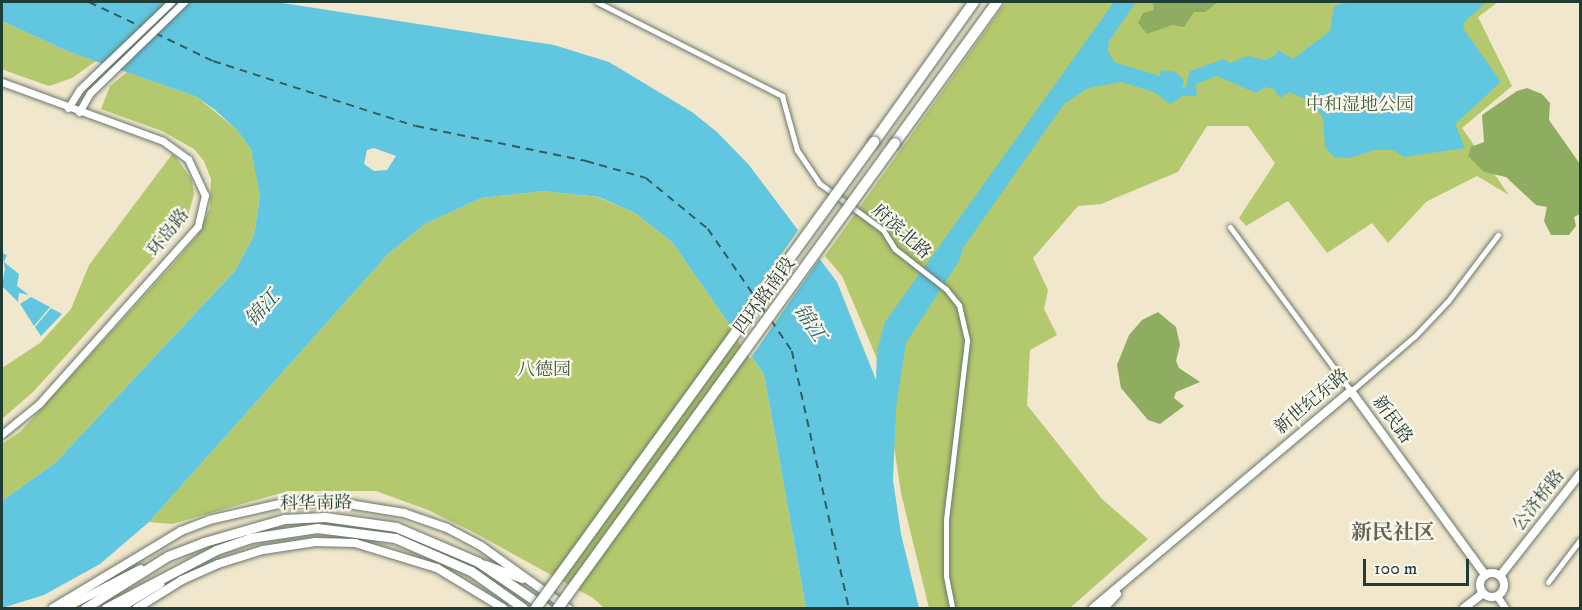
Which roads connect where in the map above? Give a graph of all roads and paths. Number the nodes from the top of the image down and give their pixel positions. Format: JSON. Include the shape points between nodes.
{"nodes":[{"id":1,"x":171,"y":2,"type":"edge"},
{"id":2,"x":184,"y":2,"type":"edge"},
{"id":3,"x":597,"y":2,"type":"edge"},
{"id":4,"x":974,"y":2,"type":"edge"},
{"id":5,"x":998,"y":2,"type":"edge"},
{"id":6,"x":2,"y":81,"type":"edge"},
{"id":7,"x":68,"y":108,"type":"junction"},
{"id":8,"x":79,"y":112,"type":"junction"},
{"id":9,"x":1230,"y":226,"type":"dead end"},
{"id":10,"x":1498,"y":235,"type":"dead end"},
{"id":11,"x":1351,"y":391,"type":"junction"},
{"id":12,"x":2,"y":434,"type":"edge"},
{"id":13,"x":1581,"y":474,"type":"edge"},
{"id":14,"x":1581,"y":540,"type":"edge"},
{"id":15,"x":168,"y":556,"type":"junction"},
{"id":16,"x":478,"y":562,"type":"junction"},
{"id":17,"x":177,"y":569,"type":"junction"},
{"id":18,"x":1485,"y":575,"type":"junction"},
{"id":19,"x":1500,"y":576,"type":"junction"},
{"id":20,"x":1132,"y":578,"type":"junction"},
{"id":21,"x":1548,"y":582,"type":"dead end"},
{"id":22,"x":533,"y":584,"type":"junction"},
{"id":23,"x":1483,"y":593,"type":"junction"},
{"id":24,"x":1497,"y":596,"type":"junction"},
{"id":25,"x":53,"y":609,"type":"edge"},
{"id":26,"x":65,"y":609,"type":"edge"},
{"id":27,"x":85,"y":609,"type":"edge"},
{"id":28,"x":106,"y":609,"type":"edge"},
{"id":29,"x":120,"y":609,"type":"edge"},
{"id":30,"x":137,"y":609,"type":"edge"},
{"id":31,"x":503,"y":609,"type":"edge"},
{"id":32,"x":523,"y":609,"type":"edge"},
{"id":33,"x":536,"y":609,"type":"edge"},
{"id":34,"x":546,"y":609,"type":"edge"},
{"id":35,"x":558,"y":609,"type":"edge"},
{"id":36,"x":568,"y":609,"type":"edge"},
{"id":37,"x":952,"y":609,"type":"edge"},
{"id":38,"x":1093,"y":609,"type":"edge"},
{"id":39,"x":1104,"y":609,"type":"edge"},
{"id":40,"x":1464,"y":609,"type":"edge"},
{"id":41,"x":1505,"y":609,"type":"edge"}],
"edges":[{"from":1,"to":7,"type":"street","via":[[89,80]]},
{"from":2,"to":8,"type":"street","via":[[100,83]]},
{"from":3,"to":37,"type":"street","name":"府滨北路","via":[[782,96],[797,150],[811,174],[833,196],[883,230],[895,249],[946,289],[959,305],[967,341],[946,521],[946,576]]},
{"from":4,"to":33,"type":"highway","name":"四环路南段","bridge":true},
{"from":5,"to":35,"type":"highway","name":"四环路南段","bridge":true},
{"from":6,"to":7,"type":"street","name":"环岛路"},
{"from":7,"to":8,"type":"street","name":"环岛路"},
{"from":8,"to":12,"type":"street","name":"环岛路","via":[[164,141],[181,151],[202,183],[203,212],[198,226],[48,395]]},
{"from":9,"to":11,"type":"street","name":"新民路"},
{"from":10,"to":11,"type":"street","name":"新世纪东路","via":[[1442,308]]},
{"from":11,"to":18,"type":"main road","name":"新民路"},
{"from":11,"to":20,"type":"main road","name":"新世纪东路"},
{"from":13,"to":19,"type":"main road","name":"公济桥路"},
{"from":14,"to":21,"type":"street"},
{"from":15,"to":16,"type":"highway","name":"科华南路","via":[[240,529],[284,519],[325,517],[396,527]]},
{"from":15,"to":26,"type":"main road"},
{"from":15,"to":27,"type":"highway","name":"科华南路"},
{"from":16,"to":22,"type":"main road"},
{"from":16,"to":34,"type":"highway","name":"科华南路"},
{"from":17,"to":28,"type":"highway","name":"科华南路"},
{"from":17,"to":29,"type":"main road"},
{"from":17,"to":32,"type":"highway","name":"科华南路","via":[[216,550],[279,531],[359,531],[395,538],[451,561]]},
{"from":18,"to":19,"type":"main road"},
{"from":18,"to":23,"type":"main road","via":[[1480,582]]},
{"from":19,"to":24,"type":"main road","via":[[1504,587]]},
{"from":20,"to":38,"type":"main road","name":"新世纪东路"},
{"from":20,"to":39,"type":"main road","name":"新世纪东路"},
{"from":22,"to":25,"type":"main road","via":[[481,546],[423,519],[367,504],[295,502],[246,511],[181,531]]},
{"from":22,"to":36,"type":"main road"},
{"from":23,"to":24,"type":"main road"},
{"from":23,"to":40,"type":"main road"},
{"from":24,"to":41,"type":"street"},
{"from":30,"to":31,"type":"main road","via":[[182,580],[218,564],[263,550],[315,542],[355,543],[437,568]]}]}
